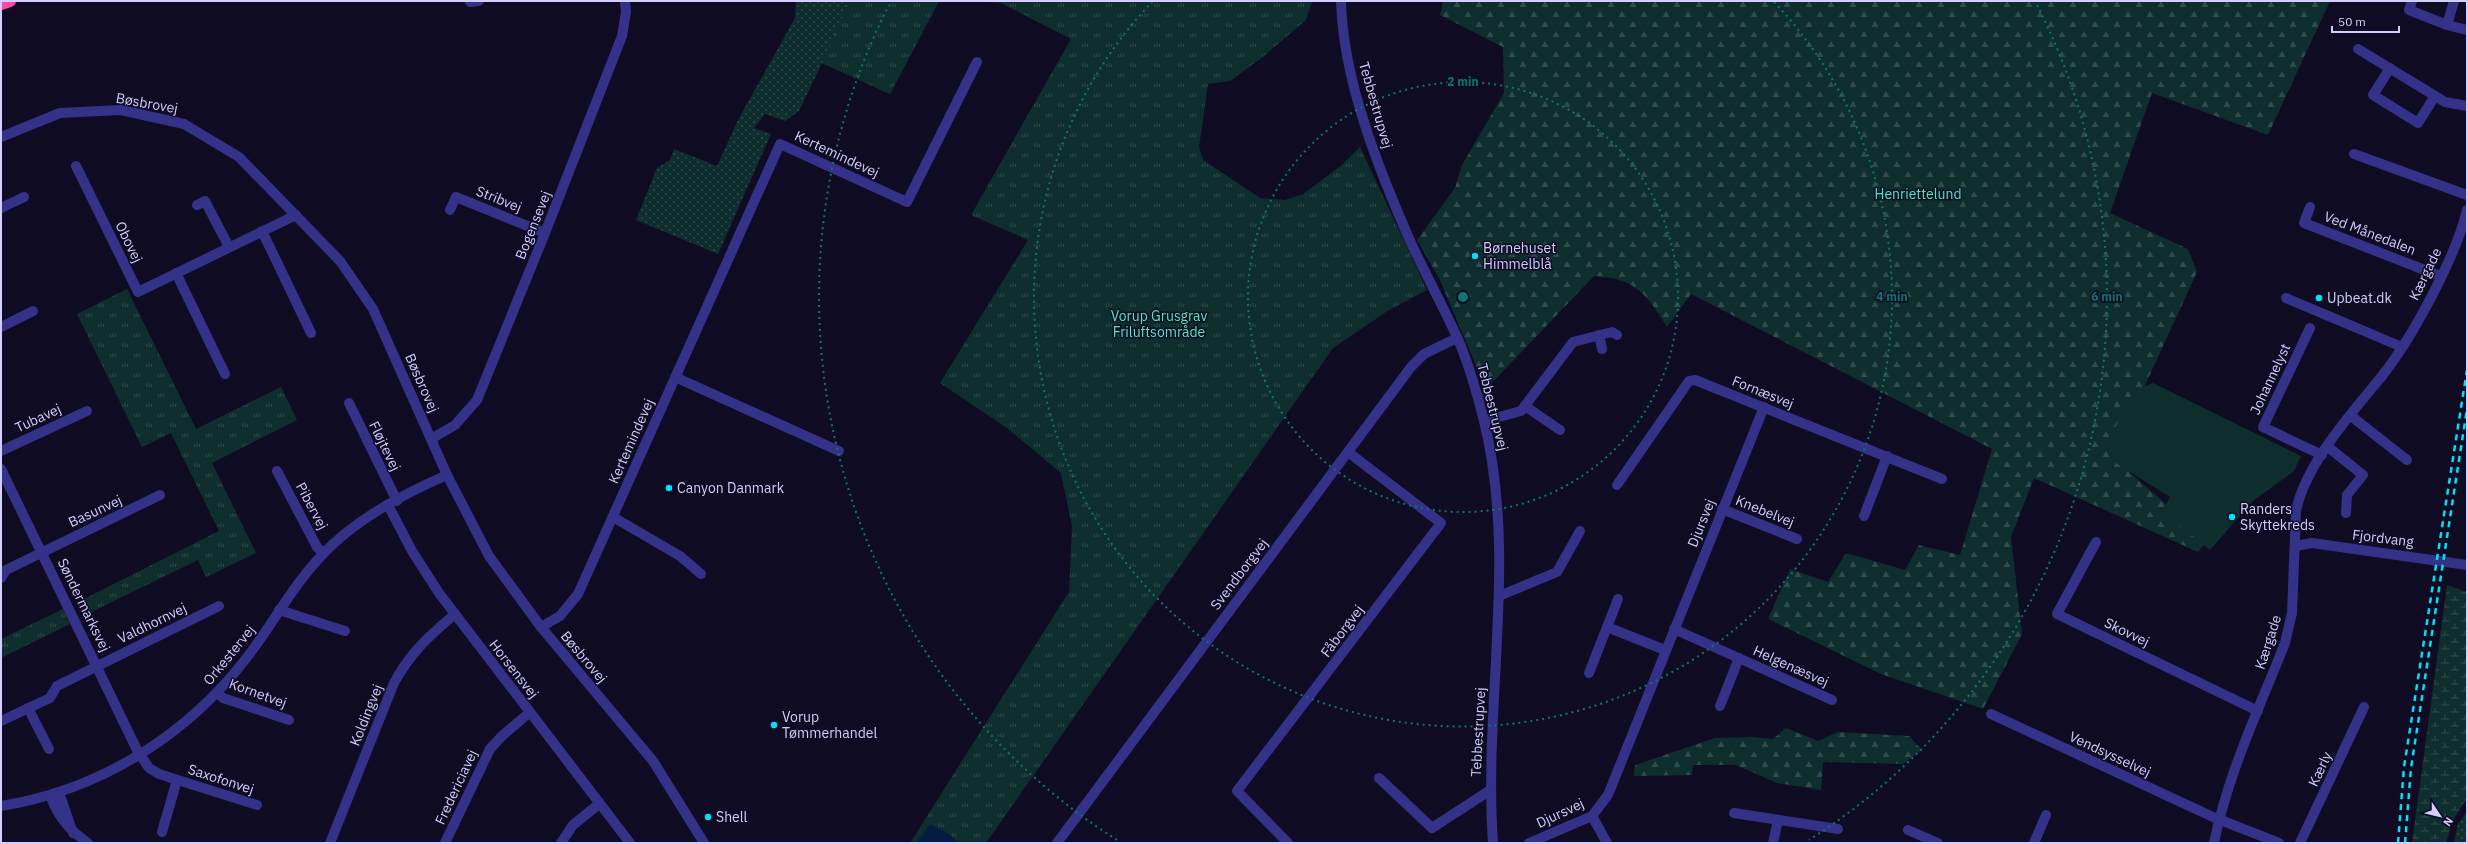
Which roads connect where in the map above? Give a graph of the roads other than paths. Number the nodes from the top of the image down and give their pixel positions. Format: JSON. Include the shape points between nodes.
{"nodes":[{"id":1,"x":10,"y":1,"type":"edge"},
{"id":2,"x":624,"y":1,"type":"edge"},
{"id":3,"x":1341,"y":1,"type":"edge"},
{"id":4,"x":2412,"y":1,"type":"edge"},
{"id":5,"x":2454,"y":1,"type":"edge"},
{"id":6,"x":1,"y":4,"type":"edge"},
{"id":7,"x":2447,"y":26,"type":"junction"},
{"id":8,"x":2467,"y":30,"type":"edge"},
{"id":9,"x":2358,"y":49,"type":"dead end"},
{"id":10,"x":977,"y":62,"type":"dead end"},
{"id":11,"x":2390,"y":68,"type":"junction"},
{"id":12,"x":2435,"y":96,"type":"junction"},
{"id":13,"x":2467,"y":106,"type":"edge"},
{"id":14,"x":1,"y":137,"type":"edge"},
{"id":15,"x":2354,"y":154,"type":"dead end"},
{"id":16,"x":76,"y":166,"type":"dead end"},
{"id":17,"x":2467,"y":195,"type":"edge"},
{"id":18,"x":24,"y":197,"type":"dead end"},
{"id":19,"x":197,"y":205,"type":"dead end"},
{"id":20,"x":2310,"y":207,"type":"dead end"},
{"id":21,"x":1,"y":208,"type":"edge"},
{"id":22,"x":450,"y":210,"type":"dead end"},
{"id":23,"x":2467,"y":210,"type":"edge"},
{"id":24,"x":296,"y":215,"type":"junction"},
{"id":25,"x":262,"y":231,"type":"junction"},
{"id":26,"x":545,"y":233,"type":"junction"},
{"id":27,"x":229,"y":247,"type":"junction"},
{"id":28,"x":176,"y":273,"type":"junction"},
{"id":29,"x":2440,"y":276,"type":"junction"},
{"id":30,"x":2286,"y":298,"type":"dead end"},
{"id":31,"x":33,"y":311,"type":"dead end"},
{"id":32,"x":1,"y":327,"type":"edge"},
{"id":33,"x":2310,"y":328,"type":"dead end"},
{"id":34,"x":311,"y":333,"type":"dead end"},
{"id":35,"x":1599,"y":335,"type":"junction"},
{"id":36,"x":1617,"y":335,"type":"dead end"},
{"id":37,"x":1457,"y":338,"type":"junction"},
{"id":38,"x":2402,"y":347,"type":"junction"},
{"id":39,"x":1602,"y":349,"type":"dead end"},
{"id":40,"x":225,"y":374,"type":"dead end"},
{"id":41,"x":675,"y":377,"type":"junction"},
{"id":42,"x":349,"y":403,"type":"dead end"},
{"id":43,"x":1525,"y":406,"type":"junction"},
{"id":44,"x":1764,"y":408,"type":"junction"},
{"id":45,"x":87,"y":410,"type":"dead end"},
{"id":46,"x":2351,"y":416,"type":"junction"},
{"id":47,"x":1484,"y":421,"type":"junction"},
{"id":48,"x":1560,"y":430,"type":"dead end"},
{"id":49,"x":431,"y":439,"type":"junction"},
{"id":50,"x":1,"y":451,"type":"edge"},
{"id":51,"x":839,"y":451,"type":"dead end"},
{"id":52,"x":2325,"y":451,"type":"junction"},
{"id":53,"x":1348,"y":452,"type":"junction"},
{"id":54,"x":1887,"y":456,"type":"junction"},
{"id":55,"x":2407,"y":460,"type":"dead end"},
{"id":56,"x":1,"y":469,"type":"edge"},
{"id":57,"x":277,"y":471,"type":"dead end"},
{"id":58,"x":447,"y":475,"type":"junction"},
{"id":59,"x":1942,"y":479,"type":"dead end"},
{"id":60,"x":1617,"y":485,"type":"dead end"},
{"id":61,"x":160,"y":496,"type":"dead end"},
{"id":62,"x":393,"y":503,"type":"junction"},
{"id":63,"x":1722,"y":509,"type":"junction"},
{"id":64,"x":2346,"y":513,"type":"dead end"},
{"id":65,"x":1864,"y":516,"type":"dead end"},
{"id":66,"x":613,"y":517,"type":"junction"},
{"id":67,"x":1580,"y":531,"type":"dead end"},
{"id":68,"x":1797,"y":539,"type":"dead end"},
{"id":69,"x":2096,"y":542,"type":"dead end"},
{"id":70,"x":2296,"y":546,"type":"junction"},
{"id":71,"x":42,"y":552,"type":"junction"},
{"id":72,"x":323,"y":553,"type":"junction"},
{"id":73,"x":2467,"y":565,"type":"edge"},
{"id":74,"x":701,"y":574,"type":"dead end"},
{"id":75,"x":1,"y":578,"type":"edge"},
{"id":76,"x":1499,"y":596,"type":"junction"},
{"id":77,"x":1618,"y":599,"type":"dead end"},
{"id":78,"x":219,"y":606,"type":"dead end"},
{"id":79,"x":279,"y":610,"type":"junction"},
{"id":80,"x":455,"y":614,"type":"junction"},
{"id":81,"x":541,"y":627,"type":"junction"},
{"id":82,"x":1607,"y":627,"type":"junction"},
{"id":83,"x":1674,"y":629,"type":"junction"},
{"id":84,"x":345,"y":631,"type":"dead end"},
{"id":85,"x":1665,"y":650,"type":"junction"},
{"id":86,"x":1739,"y":658,"type":"junction"},
{"id":87,"x":98,"y":665,"type":"junction"},
{"id":88,"x":1589,"y":673,"type":"dead end"},
{"id":89,"x":217,"y":693,"type":"junction"},
{"id":90,"x":1832,"y":700,"type":"dead end"},
{"id":91,"x":1720,"y":706,"type":"dead end"},
{"id":92,"x":2364,"y":707,"type":"dead end"},
{"id":93,"x":28,"y":708,"type":"junction"},
{"id":94,"x":2258,"y":711,"type":"junction"},
{"id":95,"x":530,"y":712,"type":"junction"},
{"id":96,"x":1991,"y":714,"type":"dead end"},
{"id":97,"x":289,"y":720,"type":"dead end"},
{"id":98,"x":1,"y":721,"type":"edge"},
{"id":99,"x":49,"y":749,"type":"dead end"},
{"id":100,"x":140,"y":755,"type":"junction"},
{"id":101,"x":1379,"y":778,"type":"dead end"},
{"id":102,"x":177,"y":780,"type":"junction"},
{"id":103,"x":1489,"y":790,"type":"junction"},
{"id":104,"x":56,"y":793,"type":"junction"},
{"id":105,"x":599,"y":804,"type":"junction"},
{"id":106,"x":257,"y":805,"type":"dead end"},
{"id":107,"x":1,"y":806,"type":"edge"},
{"id":108,"x":1734,"y":813,"type":"dead end"},
{"id":109,"x":1592,"y":816,"type":"junction"},
{"id":110,"x":2046,"y":816,"type":"dead end"},
{"id":111,"x":2219,"y":818,"type":"junction"},
{"id":112,"x":1778,"y":820,"type":"junction"},
{"id":113,"x":1838,"y":829,"type":"dead end"},
{"id":114,"x":1908,"y":830,"type":"dead end"},
{"id":115,"x":162,"y":832,"type":"dead end"},
{"id":116,"x":88,"y":843,"type":"edge"},
{"id":117,"x":330,"y":843,"type":"edge"},
{"id":118,"x":445,"y":843,"type":"edge"},
{"id":119,"x":561,"y":843,"type":"edge"},
{"id":120,"x":630,"y":843,"type":"edge"},
{"id":121,"x":704,"y":843,"type":"edge"},
{"id":122,"x":1057,"y":843,"type":"edge"},
{"id":123,"x":1288,"y":843,"type":"edge"},
{"id":124,"x":1493,"y":843,"type":"edge"},
{"id":125,"x":1529,"y":843,"type":"edge"},
{"id":126,"x":1608,"y":843,"type":"edge"},
{"id":127,"x":1773,"y":843,"type":"edge"},
{"id":128,"x":1938,"y":843,"type":"edge"},
{"id":129,"x":2034,"y":843,"type":"edge"},
{"id":130,"x":2214,"y":843,"type":"edge"},
{"id":131,"x":2279,"y":843,"type":"edge"},
{"id":132,"x":2300,"y":843,"type":"edge"}],
"edges":[{"from":1,"to":6,"type":"highway"},
{"from":2,"to":26,"type":"street","name":"Bogensevej","via":[[626,12],[622,36]]},
{"from":3,"to":37,"type":"street","name":"Tebbestrupvej","via":[[1341,19],[1352,78],[1375,153],[1412,244]]},
{"from":4,"to":7,"type":"street","via":[[2409,10]]},
{"from":5,"to":7,"type":"street"},
{"from":7,"to":8,"type":"street"},
{"from":9,"to":11,"type":"street"},
{"from":10,"to":41,"type":"street","name":"Kertemindevej","via":[[907,202],[780,144]]},
{"from":11,"to":12,"type":"street"},
{"from":11,"to":12,"type":"street","via":[[2373,96],[2418,123]]},
{"from":12,"to":13,"type":"street","via":[[2445,102]]},
{"from":14,"to":24,"type":"street","name":"Bøsbrovej","via":[[60,113],[121,110],[154,116],[184,124],[239,157]]},
{"from":15,"to":17,"type":"street"},
{"from":16,"to":28,"type":"street","name":"Obovej","via":[[138,292]]},
{"from":18,"to":21,"type":"street"},
{"from":19,"to":27,"type":"street","via":[[204,201]]},
{"from":20,"to":29,"type":"street","name":"Ved Månedalen","via":[[2304,223]]},
{"from":22,"to":26,"type":"street","name":"Stribvej","via":[[456,197]]},
{"from":23,"to":29,"type":"street","name":"Kærgade","via":[[2463,226]]},
{"from":24,"to":25,"type":"street","name":"Obovej"},
{"from":24,"to":49,"type":"street","name":"Bøsbrovej","via":[[340,261],[374,309]]},
{"from":25,"to":27,"type":"street","name":"Obovej"},
{"from":25,"to":34,"type":"street"},
{"from":26,"to":49,"type":"street","name":"Bogensevej","via":[[477,400],[455,425]]},
{"from":27,"to":28,"type":"street","name":"Obovej"},
{"from":28,"to":40,"type":"street"},
{"from":29,"to":38,"type":"street","name":"Kærgade"},
{"from":30,"to":38,"type":"street"},
{"from":31,"to":32,"type":"street"},
{"from":33,"to":52,"type":"street","name":"Johannelyst","via":[[2263,427]]},
{"from":35,"to":36,"type":"street","via":[[1612,332]]},
{"from":35,"to":39,"type":"street"},
{"from":35,"to":43,"type":"street","via":[[1573,342]]},
{"from":37,"to":47,"type":"street","name":"Tebbestrupvej","via":[[1472,377]]},
{"from":37,"to":53,"type":"street","name":"Svendborgvej","via":[[1424,354],[1411,367]]},
{"from":38,"to":46,"type":"street","name":"Kærgade"},
{"from":41,"to":51,"type":"street"},
{"from":41,"to":66,"type":"street","name":"Kertemindevej"},
{"from":42,"to":62,"type":"street","name":"Fløjtevej"},
{"from":43,"to":47,"type":"street","via":[[1521,411]]},
{"from":43,"to":48,"type":"street"},
{"from":44,"to":54,"type":"street","name":"Fornæsvej"},
{"from":44,"to":60,"type":"street","name":"Fornæsvej","via":[[1695,380],[1690,381]]},
{"from":44,"to":63,"type":"street","name":"Djursvej"},
{"from":45,"to":50,"type":"street","name":"Tubavej"},
{"from":46,"to":52,"type":"street","name":"Kærgade"},
{"from":46,"to":55,"type":"street"},
{"from":47,"to":76,"type":"street","name":"Tebbestrupvej","via":[[1499,516]]},
{"from":49,"to":58,"type":"street","name":"Bøsbrovej"},
{"from":52,"to":64,"type":"street","via":[[2363,475],[2348,495]]},
{"from":52,"to":70,"type":"street","name":"Kærgade","via":[[2299,496],[2296,511]]},
{"from":53,"to":122,"type":"street","name":"Svendborgvej"},
{"from":53,"to":123,"type":"street","name":"Fåborgvej","via":[[1441,523],[1237,791]]},
{"from":54,"to":59,"type":"street","name":"Fornæsvej"},
{"from":54,"to":65,"type":"street"},
{"from":56,"to":71,"type":"street","name":"Søndermarksvej"},
{"from":57,"to":72,"type":"street","name":"Pibervej"},
{"from":58,"to":62,"type":"street","name":"Orkestervej"},
{"from":58,"to":81,"type":"street","name":"Bøsbrovej","via":[[490,556]]},
{"from":61,"to":71,"type":"street","name":"Basunvej"},
{"from":62,"to":72,"type":"street","name":"Orkestervej","via":[[355,526]]},
{"from":62,"to":80,"type":"street","name":"Horsensvej","via":[[412,551]]},
{"from":63,"to":68,"type":"street","name":"Knebelvej"},
{"from":63,"to":83,"type":"street","name":"Djursvej"},
{"from":66,"to":74,"type":"street","via":[[680,556]]},
{"from":66,"to":81,"type":"street","name":"Kertemindevej","via":[[578,594],[560,616]]},
{"from":67,"to":76,"type":"street","via":[[1557,572]]},
{"from":69,"to":94,"type":"street","name":"Skovvej","via":[[2057,614]]},
{"from":70,"to":73,"type":"street","name":"Fjordvang","via":[[2312,543]]},
{"from":70,"to":94,"type":"street","name":"Kærgade","via":[[2289,627]]},
{"from":71,"to":75,"type":"street","name":"Basunvej","via":[[6,570]]},
{"from":71,"to":87,"type":"street","name":"Søndermarksvej"},
{"from":72,"to":79,"type":"street","name":"Orkestervej"},
{"from":76,"to":103,"type":"street","name":"Tebbestrupvej"},
{"from":77,"to":82,"type":"street"},
{"from":78,"to":87,"type":"street","name":"Valdhornvej"},
{"from":79,"to":84,"type":"street"},
{"from":79,"to":89,"type":"street","name":"Orkestervej","via":[[258,643]]},
{"from":80,"to":95,"type":"street","name":"Horsensvej"},
{"from":80,"to":117,"type":"street","name":"Koldingvej","via":[[426,639],[406,661],[394,683]]},
{"from":81,"to":121,"type":"street","name":"Bøsbrovej","via":[[653,761]]},
{"from":82,"to":85,"type":"street"},
{"from":82,"to":88,"type":"street"},
{"from":83,"to":85,"type":"street","name":"Djursvej"},
{"from":83,"to":86,"type":"street","name":"Helgenæsvej"},
{"from":85,"to":109,"type":"street","name":"Djursvej","via":[[1608,795]]},
{"from":86,"to":90,"type":"street","name":"Helgenæsvej"},
{"from":86,"to":91,"type":"street","name":"Helgenæsvej"},
{"from":87,"to":93,"type":"street","name":"Valdhornvej","via":[[57,686],[50,698]]},
{"from":87,"to":100,"type":"street","name":"Søndermarksvej"},
{"from":89,"to":97,"type":"street","name":"Kornetvej","via":[[223,698]]},
{"from":89,"to":100,"type":"street","name":"Orkestervej","via":[[188,720]]},
{"from":92,"to":132,"type":"street","name":"Kærly"},
{"from":93,"to":98,"type":"street","name":"Valdhornvej"},
{"from":93,"to":99,"type":"street"},
{"from":94,"to":111,"type":"street","name":"Kærgade","via":[[2236,763]]},
{"from":95,"to":105,"type":"street","name":"Horsensvej"},
{"from":95,"to":118,"type":"street","name":"Fredericiavej","via":[[490,749]]},
{"from":96,"to":111,"type":"street","name":"Vendsysselvej"},
{"from":100,"to":102,"type":"street","name":"Saxofonvej","via":[[149,768]]},
{"from":100,"to":104,"type":"street","name":"Orkestervej","via":[[106,773]]},
{"from":101,"to":103,"type":"street","via":[[1432,828]]},
{"from":102,"to":106,"type":"street","name":"Saxofonvej"},
{"from":102,"to":115,"type":"street","name":"Saxofonvej"},
{"from":103,"to":124,"type":"street","name":"Tebbestrupvej"},
{"from":104,"to":107,"type":"street","name":"Orkestervej"},
{"from":104,"to":116,"type":"street","via":[[61,798],[73,833]]},
{"from":105,"to":119,"type":"street","via":[[573,825]]},
{"from":105,"to":120,"type":"street","name":"Horsensvej"},
{"from":108,"to":112,"type":"street"},
{"from":109,"to":125,"type":"street","name":"Djursvej"},
{"from":109,"to":126,"type":"street"},
{"from":110,"to":129,"type":"street"},
{"from":111,"to":130,"type":"street","name":"Kærgade"},
{"from":111,"to":131,"type":"street","name":"Vendsysselvej"},
{"from":112,"to":113,"type":"street"},
{"from":112,"to":127,"type":"street"},
{"from":114,"to":128,"type":"street"}]}
